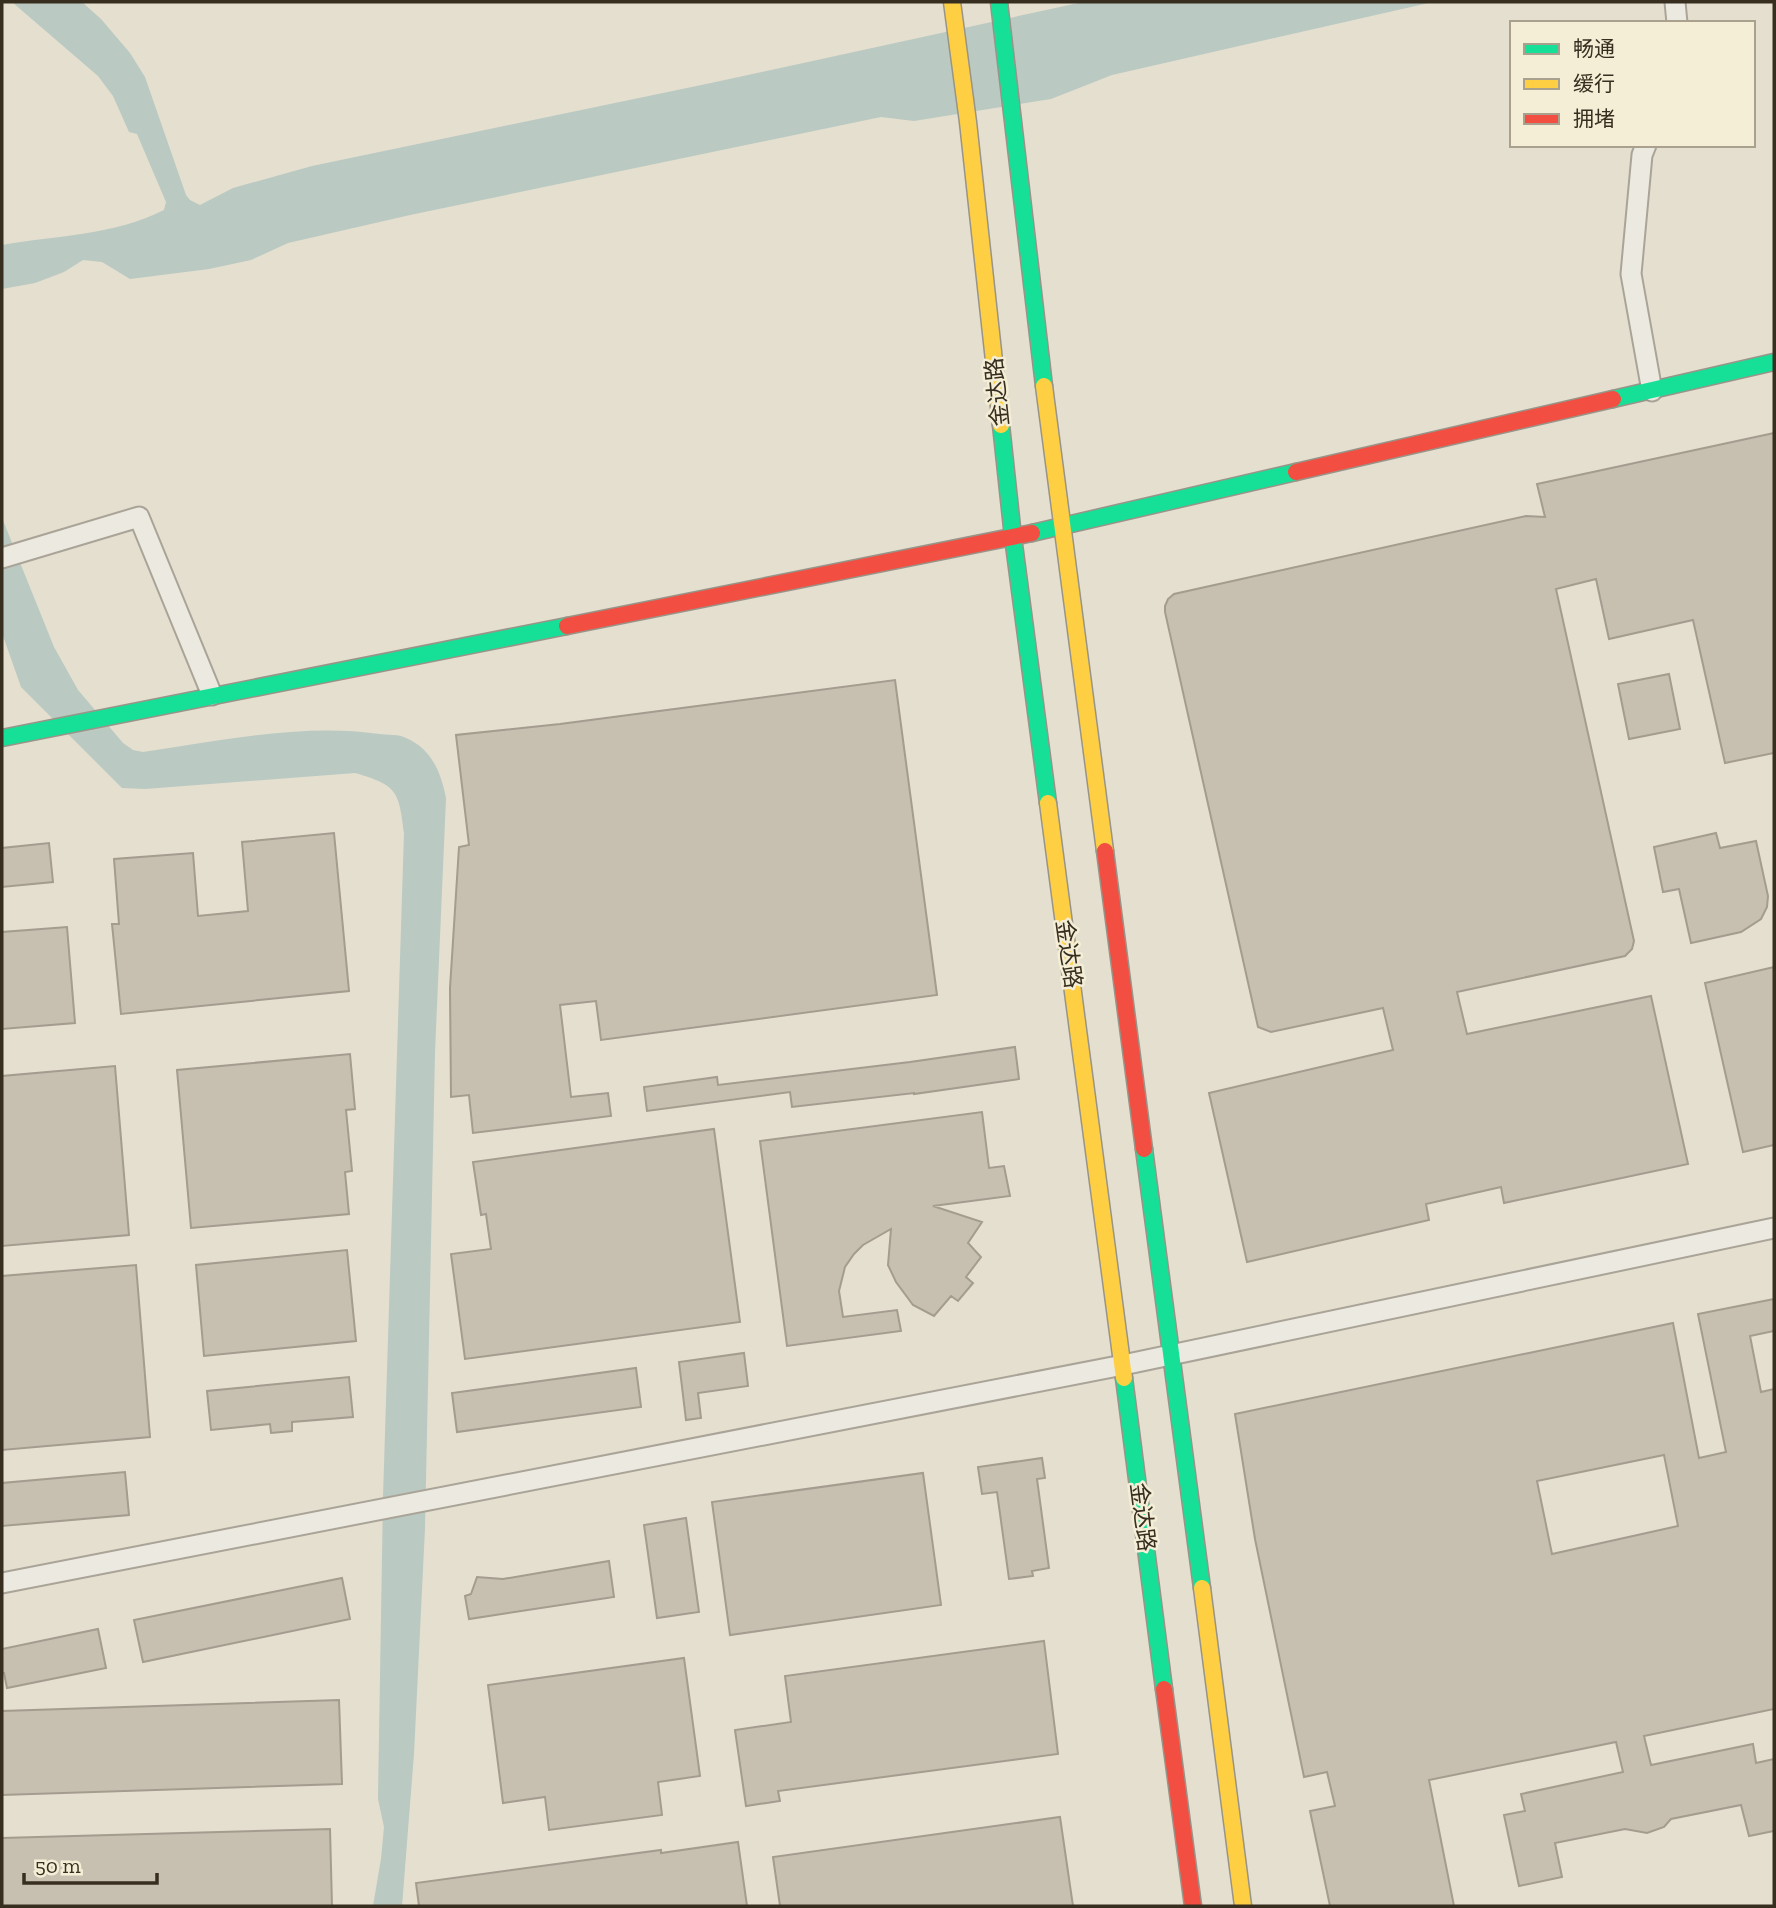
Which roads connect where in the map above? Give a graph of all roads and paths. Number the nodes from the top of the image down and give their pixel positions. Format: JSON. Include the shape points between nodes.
{"nodes":[{"id":1,"x":999,"y":2,"type":"edge"},
{"id":2,"x":1675,"y":2,"type":"edge"},
{"id":3,"x":953,"y":9,"type":"edge"},
{"id":4,"x":1677,"y":21,"type":"edge"},
{"id":5,"x":1645,"y":147,"type":"edge"},
{"id":6,"x":1774,"y":362,"type":"edge"},
{"id":7,"x":1652,"y":391,"type":"junction"},
{"id":8,"x":1061,"y":526,"type":"junction"},
{"id":9,"x":1013,"y":537,"type":"junction"},
{"id":10,"x":7,"y":556,"type":"edge"},
{"id":11,"x":212,"y":695,"type":"junction"},
{"id":12,"x":2,"y":738,"type":"edge"},
{"id":13,"x":1774,"y":1228,"type":"edge"},
{"id":14,"x":1172,"y":1355,"type":"junction"},
{"id":15,"x":1123,"y":1365,"type":"junction"},
{"id":16,"x":2,"y":1583,"type":"edge"},
{"id":17,"x":1193,"y":1906,"type":"edge"},
{"id":18,"x":1243,"y":1906,"type":"edge"}],
"edges":[{"from":1,"to":8,"type":"main road","name":"金达路"},
{"from":2,"to":4,"type":"street"},
{"from":3,"to":9,"type":"main road","name":"金达路"},
{"from":5,"to":7,"type":"street","via":[[1631,274]]},
{"from":6,"to":7,"type":"main road"},
{"from":7,"to":8,"type":"main road"},
{"from":8,"to":9,"type":"main road"},
{"from":8,"to":14,"type":"main road","name":"金达路"},
{"from":9,"to":11,"type":"main road"},
{"from":9,"to":15,"type":"main road","name":"金达路"},
{"from":10,"to":11,"type":"street","via":[[139,517]]},
{"from":11,"to":12,"type":"main road"},
{"from":13,"to":14,"type":"street"},
{"from":14,"to":15,"type":"street"},
{"from":14,"to":18,"type":"main road"},
{"from":15,"to":16,"type":"street"},
{"from":15,"to":17,"type":"main road","name":"金达路"}]}
